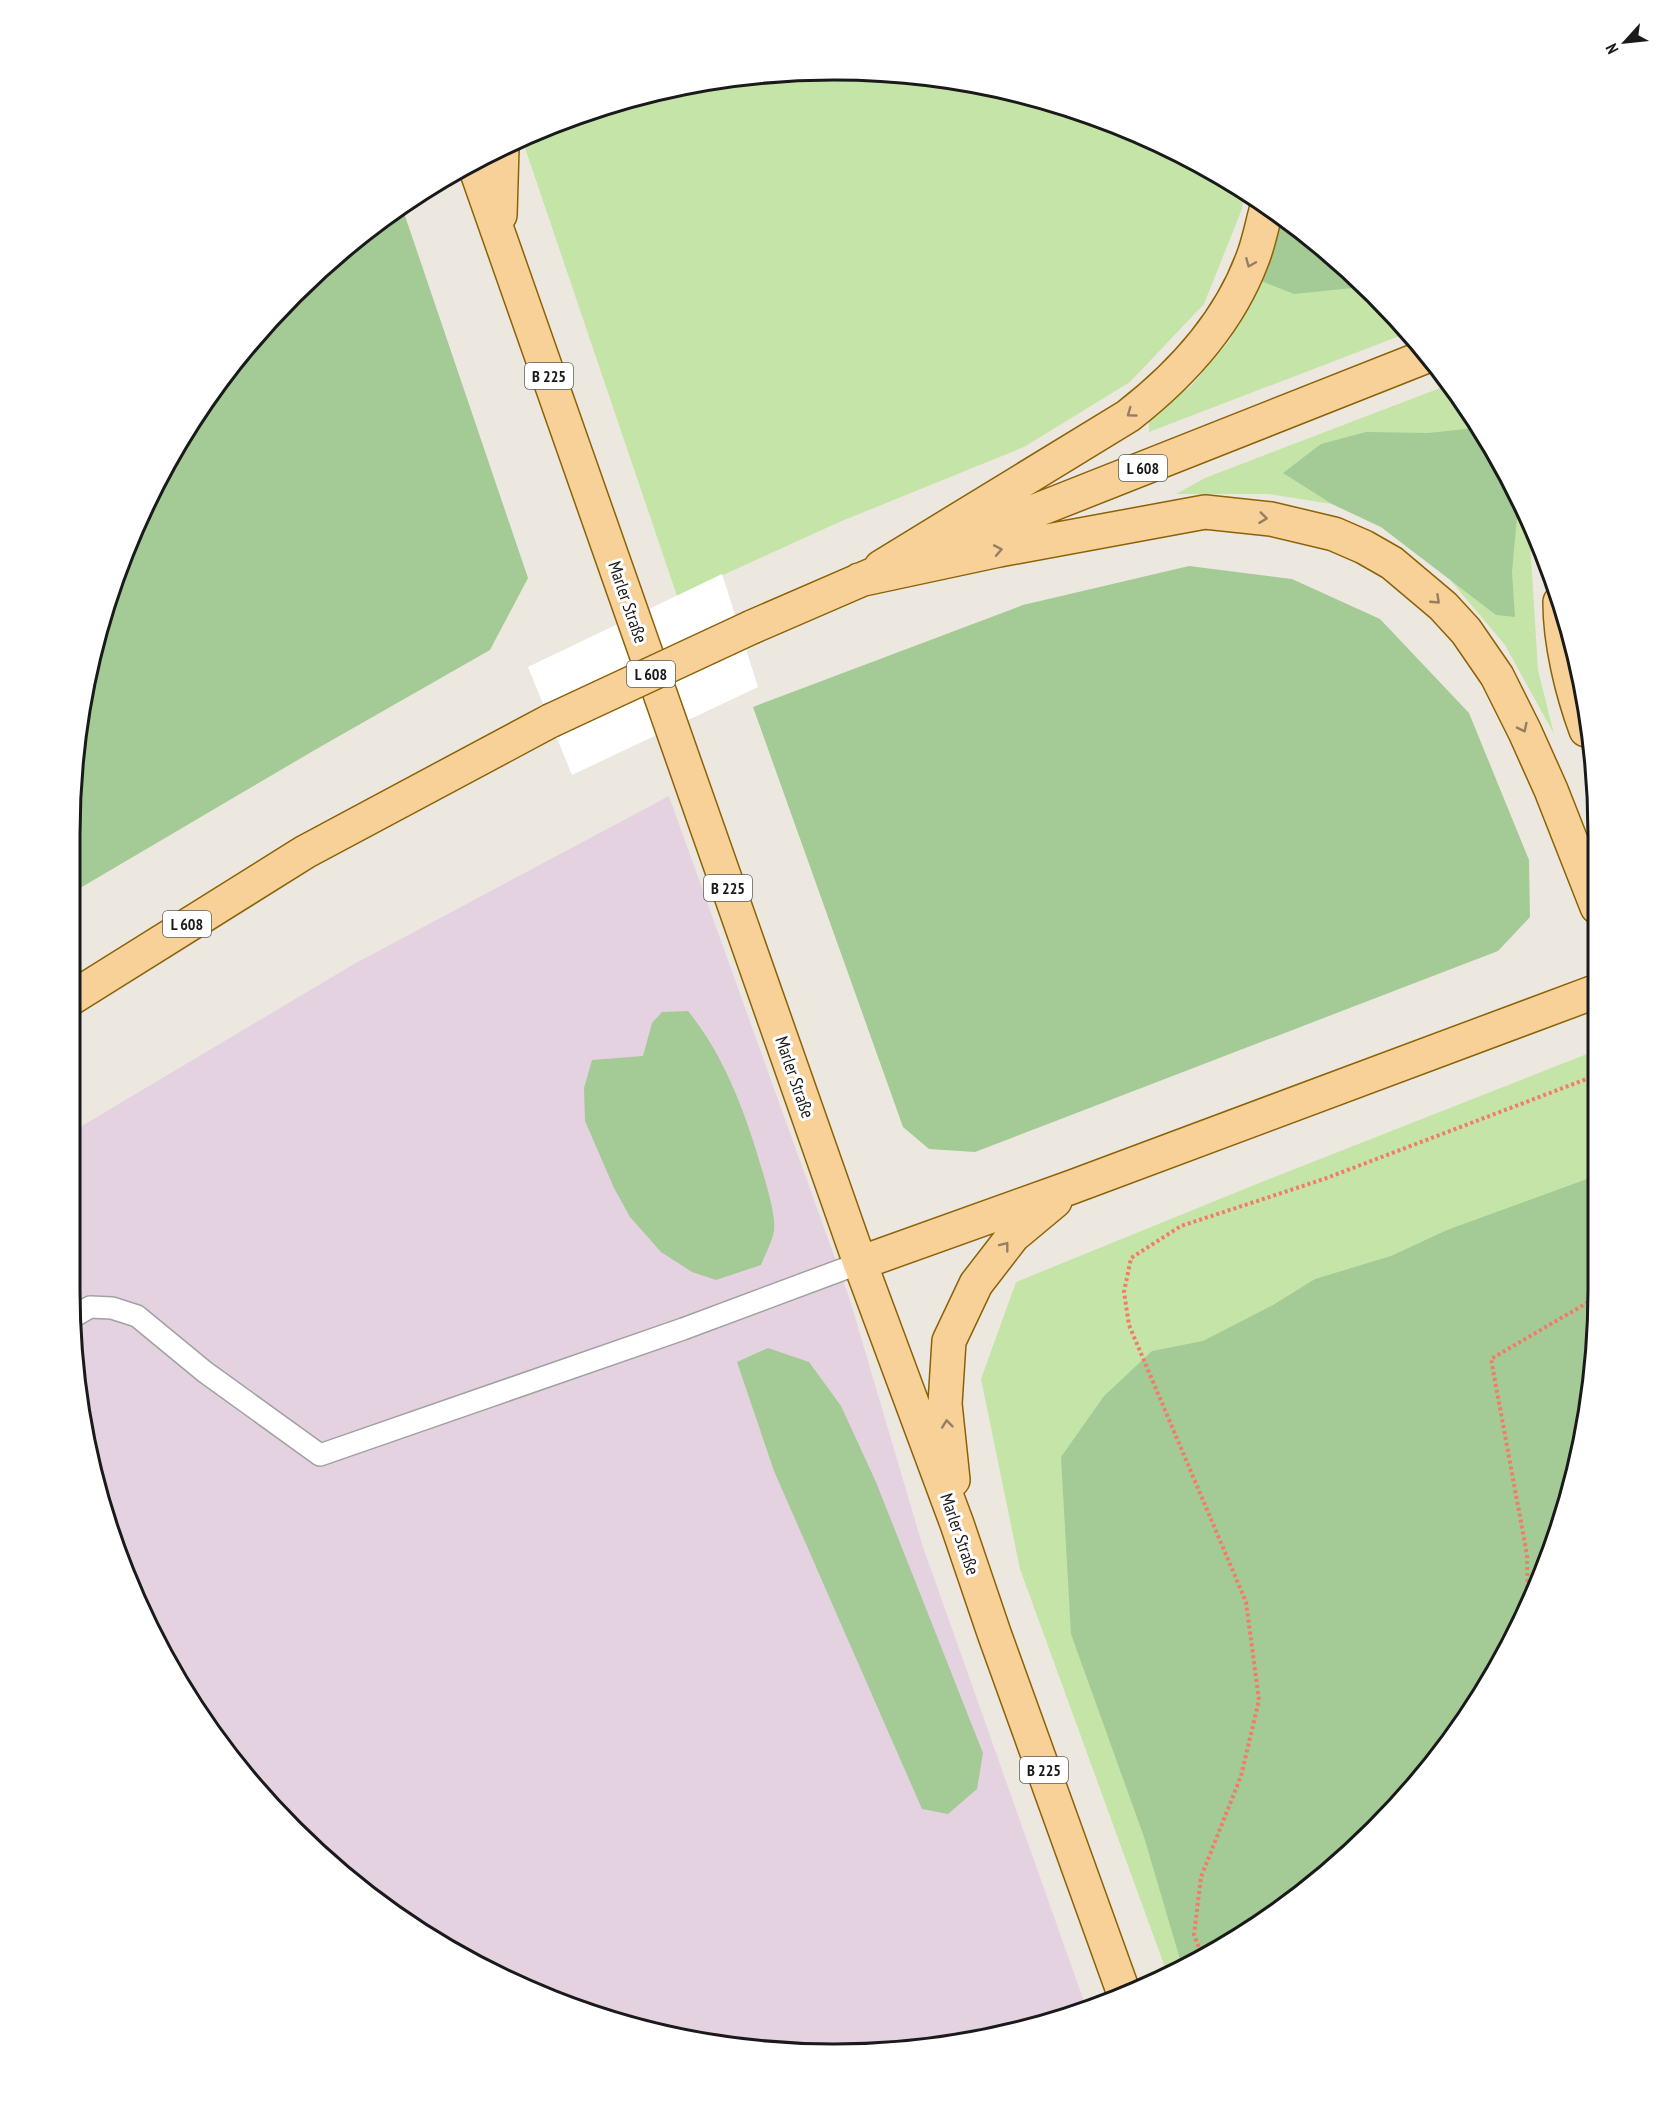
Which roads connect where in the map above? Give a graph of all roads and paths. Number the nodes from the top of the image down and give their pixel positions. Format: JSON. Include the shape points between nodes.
{"nodes":[{"id":1,"x":502,"y":156,"type":"edge"},
{"id":2,"x":476,"y":170,"type":"edge"},
{"id":3,"x":1265,"y":216,"type":"edge"},
{"id":4,"x":500,"y":238,"type":"junction"},
{"id":5,"x":1419,"y":359,"type":"edge"},
{"id":6,"x":859,"y":580,"type":"junction"},
{"id":7,"x":1572,"y":680,"type":"edge"},
{"id":8,"x":1574,"y":695,"type":"edge"},
{"id":9,"x":1588,"y":884,"type":"edge"},
{"id":10,"x":80,"y":993,"type":"edge"},
{"id":11,"x":1588,"y":994,"type":"edge"},
{"id":12,"x":1588,"y":1078,"type":"edge"},
{"id":13,"x":1072,"y":1187,"type":"junction"},
{"id":14,"x":860,"y":1263,"type":"junction"},
{"id":15,"x":1587,"y":1303,"type":"edge"},
{"id":16,"x":80,"y":1313,"type":"edge"},
{"id":17,"x":957,"y":1524,"type":"junction"},
{"id":18,"x":1528,"y":1584,"type":"edge"},
{"id":19,"x":1199,"y":1949,"type":"edge"},
{"id":20,"x":1122,"y":1987,"type":"edge"}],
"edges":[{"from":1,"to":4,"type":"main road"},
{"from":2,"to":4,"type":"main road","name":"Marler Straße","number":"B 225"},
{"from":3,"to":6,"type":"main road","one_way":true,"via":[[1252,260],[1222,321],[1154,396],[1128,416]]},
{"from":4,"to":14,"type":"main road","name":"Marler Straße","number":"B 225"},
{"from":5,"to":6,"type":"main road","number":"L 608"},
{"from":6,"to":9,"type":"main road","one_way":true,"via":[[1205,512],[1271,519],[1334,534],[1392,563],[1466,631],[1497,676],[1526,732]]},
{"from":6,"to":10,"type":"main road","number":"L 608","bridge":true,"via":[[550,721],[305,852]]},
{"from":7,"to":8,"type":"main road"},
{"from":11,"to":13,"type":"main road"},
{"from":12,"to":19,"type":"path","via":[[1324,1179],[1181,1226],[1131,1258],[1125,1292],[1129,1325],[1246,1602],[1258,1700],[1242,1776],[1201,1877],[1194,1935]]},
{"from":13,"to":14,"type":"main road"},
{"from":17,"to":13,"type":"main road","one_way":true,"via":[[945,1404],[949,1341],[976,1284],[1013,1236]]},
{"from":14,"to":16,"type":"lane","via":[[320,1455],[205,1372],[137,1316],[112,1308],[90,1307]]},
{"from":14,"to":17,"type":"main road","name":"Marler Straße","number":"B 225"},
{"from":15,"to":18,"type":"path","via":[[1491,1359],[1527,1555]]},
{"from":17,"to":20,"type":"main road","name":"Marler Straße","number":"B 225"}]}
